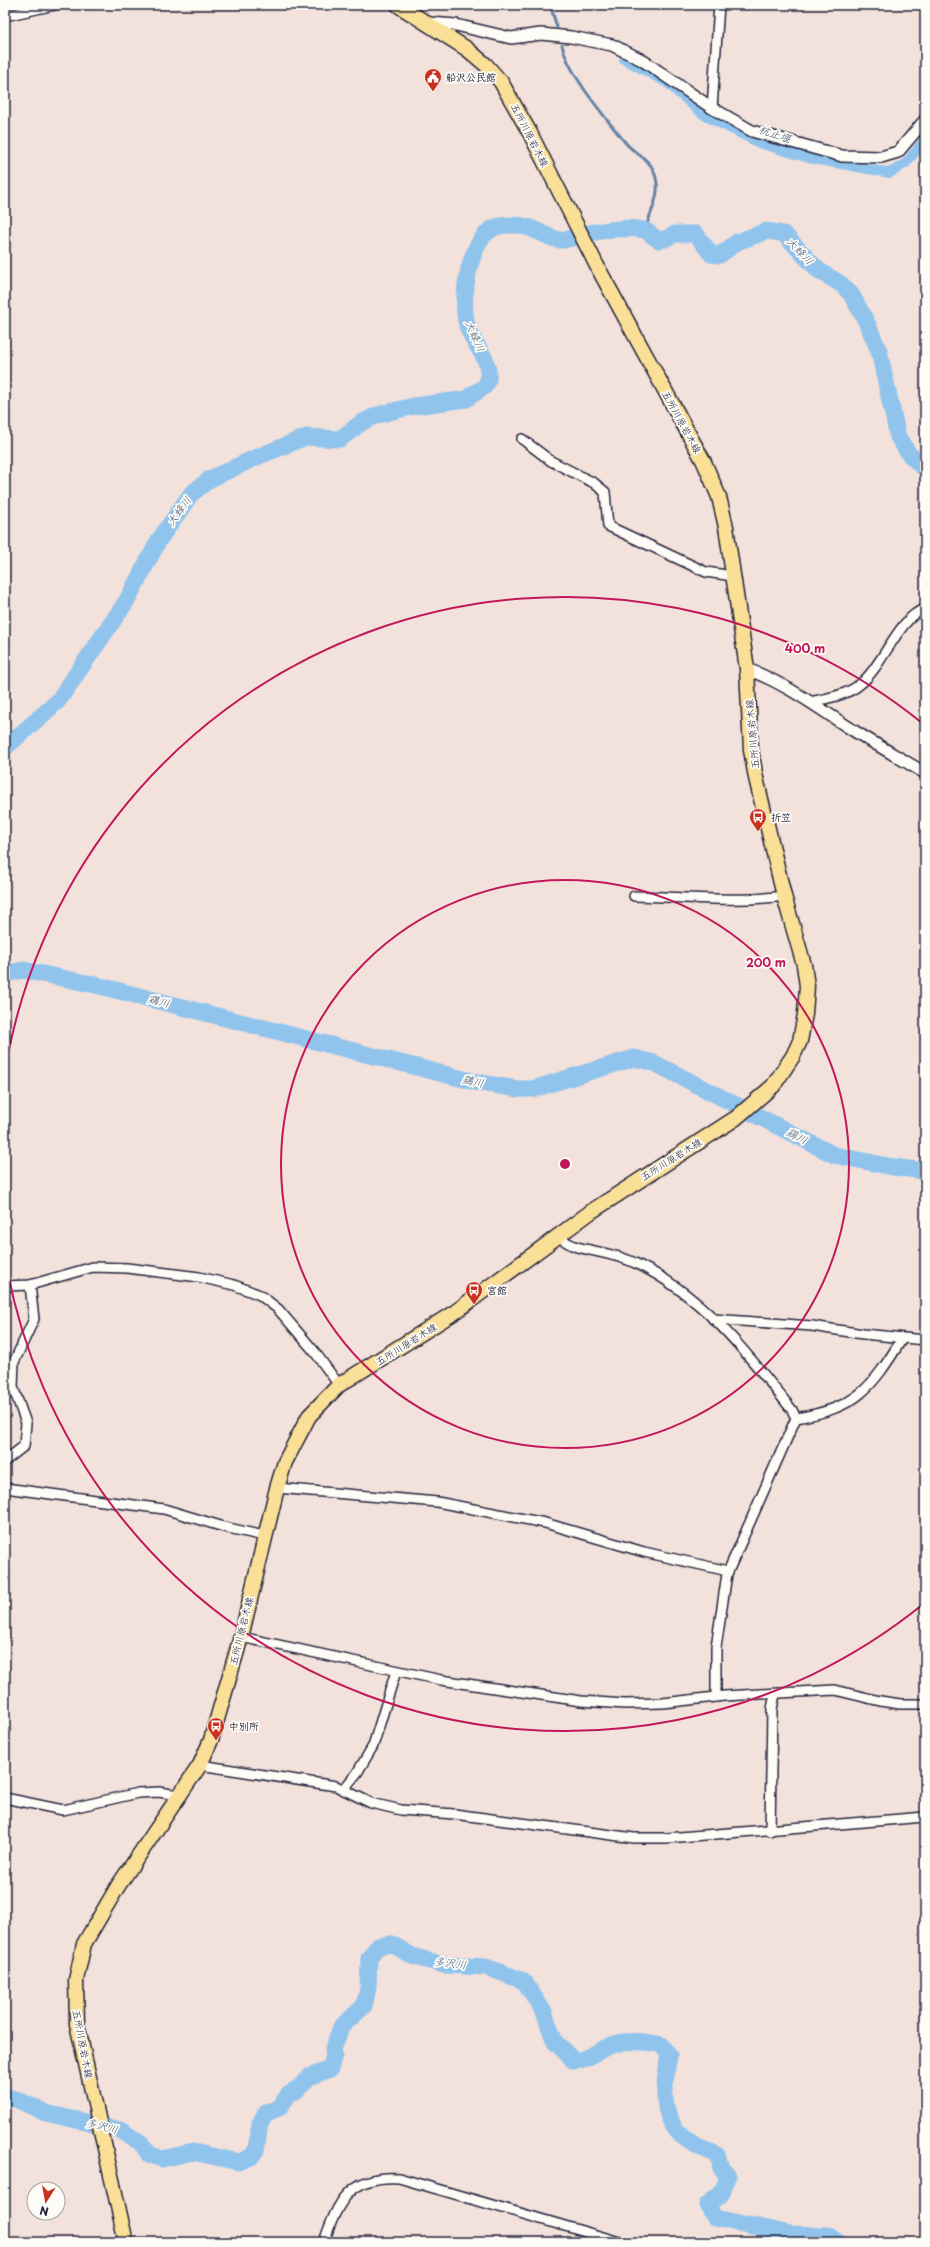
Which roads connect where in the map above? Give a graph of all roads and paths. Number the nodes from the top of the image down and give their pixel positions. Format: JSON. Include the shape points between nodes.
{"nodes":[{"id":1,"x":55,"y":5,"type":"edge"},
{"id":2,"x":398,"y":5,"type":"edge"},
{"id":3,"x":719,"y":5,"type":"edge"},
{"id":4,"x":5,"y":16,"type":"edge"},
{"id":5,"x":430,"y":24,"type":"junction"},
{"id":6,"x":712,"y":108,"type":"junction"},
{"id":7,"x":925,"y":120,"type":"edge"},
{"id":8,"x":522,"y":439,"type":"dead end"},
{"id":9,"x":733,"y":576,"type":"junction"},
{"id":10,"x":925,"y":609,"type":"edge"},
{"id":11,"x":747,"y":669,"type":"junction"},
{"id":12,"x":810,"y":702,"type":"junction"},
{"id":13,"x":925,"y":772,"type":"edge"},
{"id":14,"x":634,"y":896,"type":"dead end"},
{"id":15,"x":784,"y":896,"type":"junction"},
{"id":16,"x":558,"y":1237,"type":"junction"},
{"id":17,"x":30,"y":1285,"type":"junction"},
{"id":18,"x":5,"y":1286,"type":"edge"},
{"id":19,"x":713,"y":1320,"type":"junction"},
{"id":20,"x":902,"y":1339,"type":"junction"},
{"id":21,"x":925,"y":1340,"type":"edge"},
{"id":22,"x":340,"y":1385,"type":"junction"},
{"id":23,"x":796,"y":1418,"type":"junction"},
{"id":24,"x":5,"y":1460,"type":"edge"},
{"id":25,"x":5,"y":1488,"type":"edge"},
{"id":26,"x":277,"y":1488,"type":"junction"},
{"id":27,"x":264,"y":1536,"type":"junction"},
{"id":28,"x":728,"y":1571,"type":"junction"},
{"id":29,"x":241,"y":1637,"type":"junction"},
{"id":30,"x":396,"y":1671,"type":"junction"},
{"id":31,"x":775,"y":1694,"type":"junction"},
{"id":32,"x":716,"y":1697,"type":"junction"},
{"id":33,"x":925,"y":1704,"type":"edge"},
{"id":34,"x":200,"y":1765,"type":"junction"},
{"id":35,"x":343,"y":1790,"type":"junction"},
{"id":36,"x":178,"y":1795,"type":"junction"},
{"id":37,"x":5,"y":1798,"type":"edge"},
{"id":38,"x":925,"y":1817,"type":"edge"},
{"id":39,"x":770,"y":1831,"type":"junction"},
{"id":40,"x":126,"y":2242,"type":"edge"},
{"id":41,"x":324,"y":2242,"type":"edge"},
{"id":42,"x":620,"y":2242,"type":"edge"}],
"edges":[{"from":1,"to":4,"type":"street"},
{"from":2,"to":5,"type":"main road","name":"五所川原岩木線"},
{"from":3,"to":6,"type":"street"},
{"from":5,"to":6,"type":"street","via":[[456,25],[510,38],[541,34],[612,45],[642,60]]},
{"from":5,"to":9,"type":"main road","name":"五所川原岩木線","via":[[486,65],[501,82],[530,133],[596,266],[704,462],[719,497]]},
{"from":6,"to":7,"type":"street","via":[[752,131],[842,156],[881,157],[898,152]]},
{"from":8,"to":9,"type":"street","via":[[551,461],[594,483],[605,492],[608,526],[706,572]]},
{"from":9,"to":11,"type":"main road","name":"五所川原岩木線"},
{"from":10,"to":12,"type":"street","via":[[914,614],[860,684],[848,692]]},
{"from":11,"to":12,"type":"street","via":[[766,676]]},
{"from":11,"to":15,"type":"main road","name":"五所川原岩木線","via":[[749,727],[755,771]]},
{"from":12,"to":13,"type":"street"},
{"from":14,"to":15,"type":"street","via":[[730,901]]},
{"from":15,"to":16,"type":"main road","name":"五所川原岩木線","via":[[804,965],[807,986],[800,1040],[785,1070],[757,1102],[736,1118],[604,1203]]},
{"from":16,"to":19,"type":"street","via":[[575,1246],[635,1263],[681,1290]]},
{"from":16,"to":22,"type":"main road","name":"五所川原岩木線","via":[[455,1312]]},
{"from":17,"to":18,"type":"street"},
{"from":17,"to":22,"type":"street","via":[[93,1267],[127,1268],[199,1277],[234,1285],[260,1296],[278,1309]]},
{"from":17,"to":24,"type":"street","via":[[34,1319],[14,1362],[13,1387],[26,1423],[24,1446]]},
{"from":19,"to":20,"type":"street","via":[[812,1326]]},
{"from":19,"to":23,"type":"street","via":[[752,1360]]},
{"from":20,"to":21,"type":"street"},
{"from":20,"to":23,"type":"street","via":[[883,1370],[862,1394],[843,1405],[818,1414]]},
{"from":22,"to":26,"type":"main road","name":"五所川原岩木線","via":[[309,1416],[285,1462]]},
{"from":23,"to":28,"type":"street"},
{"from":25,"to":27,"type":"street","via":[[164,1509]]},
{"from":26,"to":27,"type":"main road","name":"五所川原岩木線"},
{"from":26,"to":28,"type":"street","via":[[436,1502],[545,1523],[644,1552]]},
{"from":27,"to":29,"type":"main road","name":"五所川原岩木線"},
{"from":28,"to":32,"type":"street","via":[[716,1648]]},
{"from":29,"to":30,"type":"street","via":[[369,1663]]},
{"from":29,"to":34,"type":"main road","name":"五所川原岩木線","via":[[211,1740]]},
{"from":30,"to":32,"type":"street","via":[[581,1701],[663,1703]]},
{"from":30,"to":35,"type":"street","via":[[373,1746]]},
{"from":31,"to":32,"type":"street"},
{"from":31,"to":33,"type":"street","via":[[835,1690],[900,1704]]},
{"from":31,"to":39,"type":"street","via":[[772,1709]]},
{"from":34,"to":35,"type":"street","via":[[336,1786]]},
{"from":34,"to":36,"type":"main road","name":"五所川原岩木線"},
{"from":35,"to":39,"type":"street","via":[[371,1803],[401,1810],[454,1814],[634,1838]]},
{"from":36,"to":37,"type":"street","via":[[138,1793],[63,1810]]},
{"from":36,"to":40,"type":"main road","name":"五所川原岩木線","via":[[96,1922],[84,1944],[79,1961],[75,1996],[77,2024]]},
{"from":38,"to":39,"type":"street"},
{"from":41,"to":42,"type":"street","via":[[334,2213],[343,2197],[358,2185],[383,2177],[399,2178]]}]}
